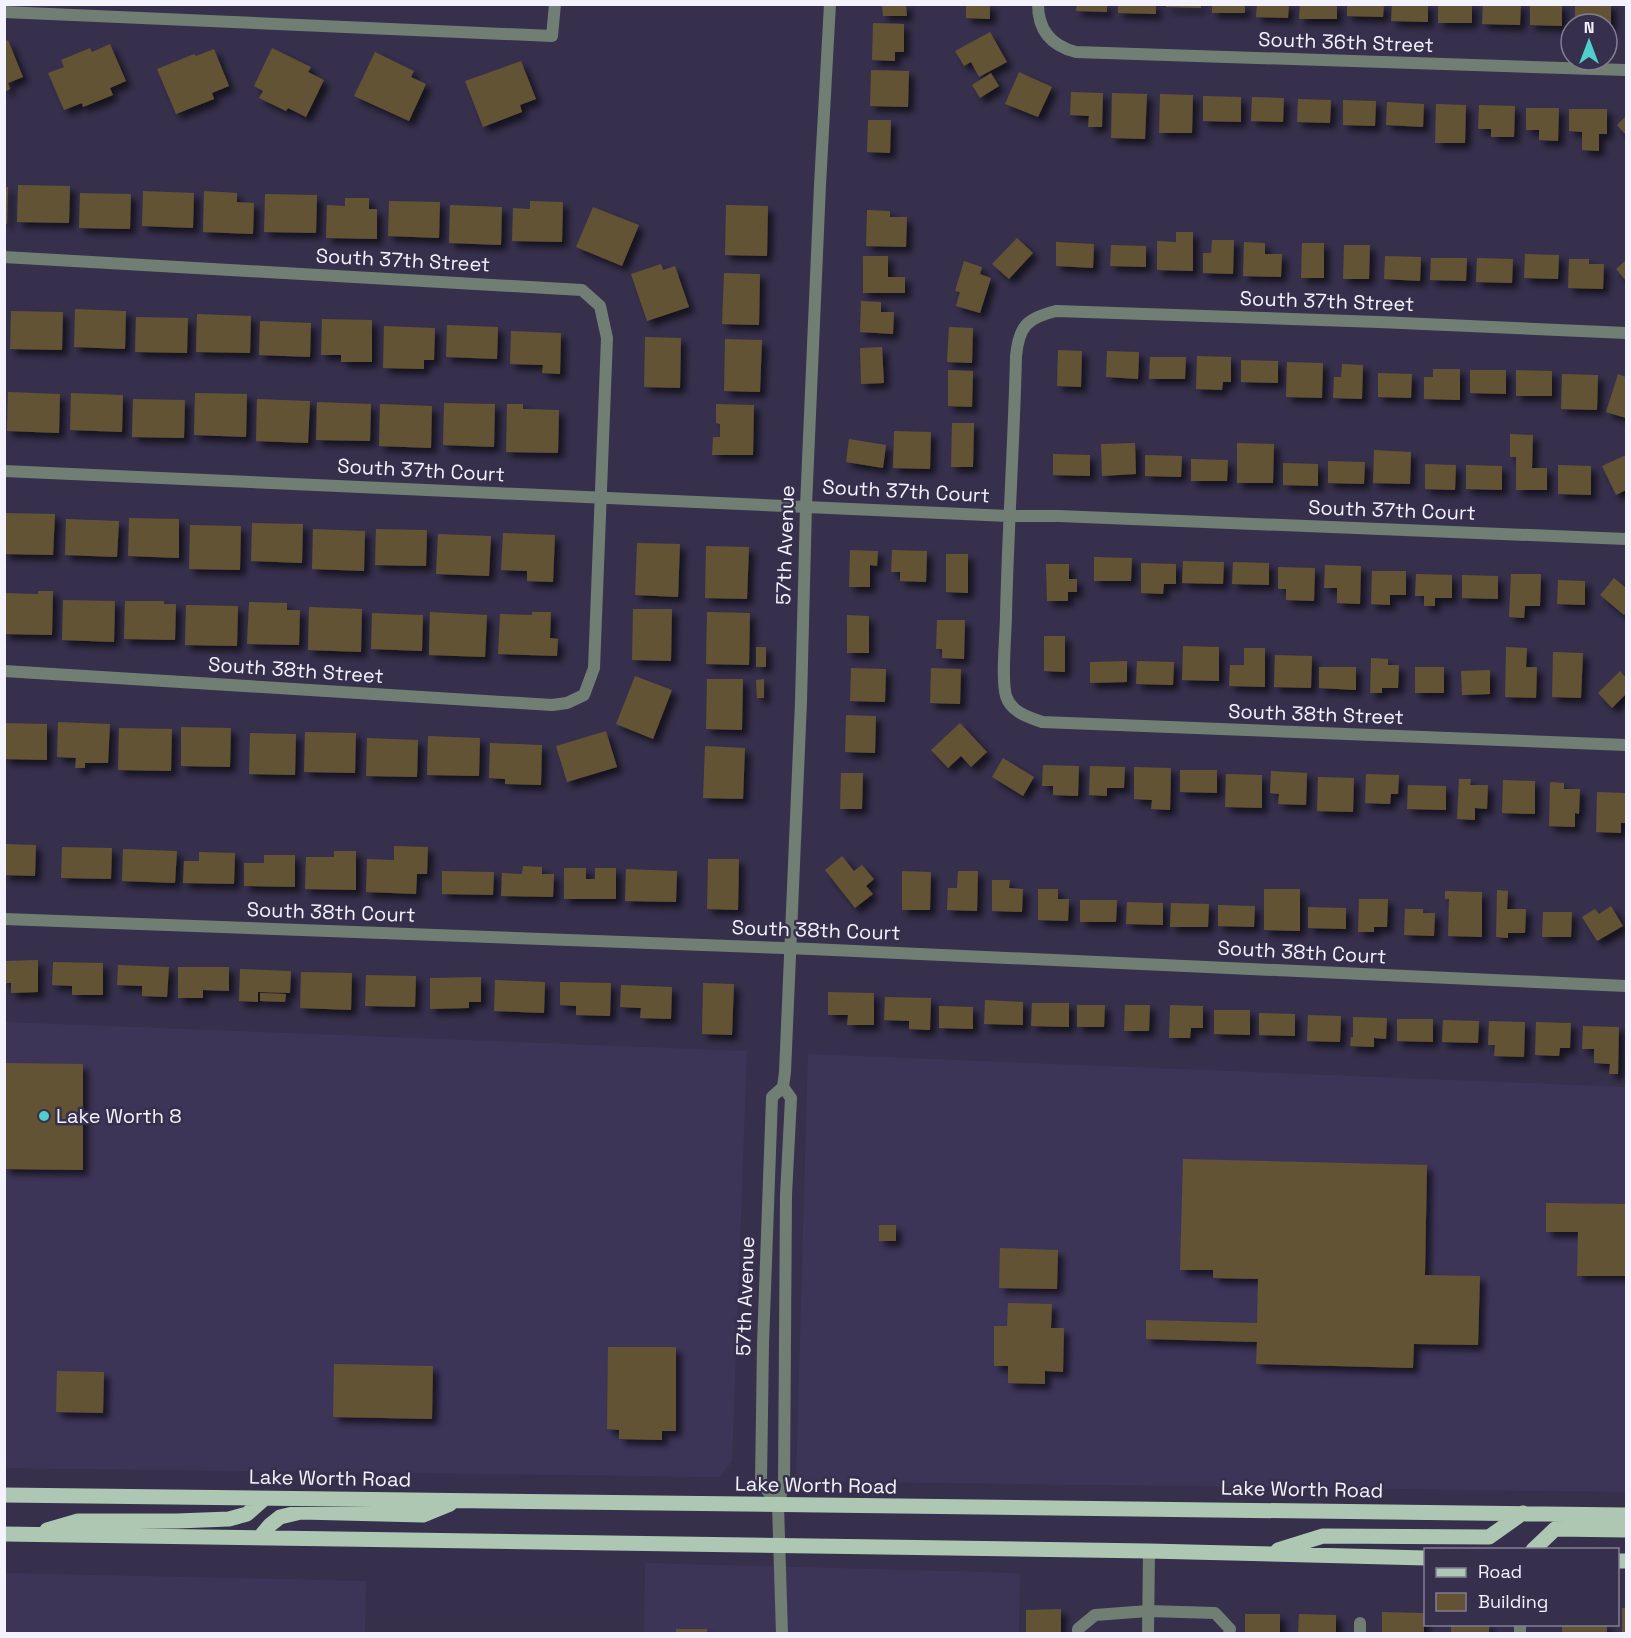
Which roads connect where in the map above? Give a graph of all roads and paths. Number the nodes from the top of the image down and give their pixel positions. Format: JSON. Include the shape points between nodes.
{"nodes":[{"id":1,"x":555,"y":4,"type":"edge"},
{"id":2,"x":830,"y":4,"type":"edge"},
{"id":3,"x":1038,"y":4,"type":"edge"},
{"id":4,"x":42,"y":9,"type":"edge"},
{"id":5,"x":4,"y":12,"type":"edge"},
{"id":6,"x":1626,"y":70,"type":"edge"},
{"id":7,"x":4,"y":257,"type":"edge"},
{"id":8,"x":1626,"y":333,"type":"edge"},
{"id":9,"x":4,"y":471,"type":"edge"},
{"id":10,"x":600,"y":498,"type":"junction"},
{"id":11,"x":806,"y":506,"type":"junction"},
{"id":12,"x":1008,"y":516,"type":"junction"},
{"id":13,"x":1626,"y":539,"type":"edge"},
{"id":14,"x":4,"y":671,"type":"edge"},
{"id":15,"x":584,"y":695,"type":"joint"},
{"id":16,"x":1626,"y":745,"type":"edge"},
{"id":17,"x":4,"y":919,"type":"edge"},
{"id":18,"x":790,"y":948,"type":"junction"},
{"id":19,"x":1626,"y":986,"type":"edge"},
{"id":20,"x":783,"y":1087,"type":"junction"},
{"id":21,"x":4,"y":1495,"type":"edge"},
{"id":22,"x":264,"y":1498,"type":"junction"},
{"id":23,"x":458,"y":1501,"type":"junction"},
{"id":24,"x":778,"y":1505,"type":"junction"},
{"id":25,"x":1523,"y":1513,"type":"junction"},
{"id":26,"x":1626,"y":1515,"type":"edge"},
{"id":27,"x":1626,"y":1530,"type":"edge"},
{"id":28,"x":4,"y":1534,"type":"edge"},
{"id":29,"x":32,"y":1535,"type":"junction"},
{"id":30,"x":260,"y":1537,"type":"junction"},
{"id":31,"x":780,"y":1546,"type":"junction"},
{"id":32,"x":1535,"y":1548,"type":"edge"},
{"id":33,"x":1149,"y":1551,"type":"junction"},
{"id":34,"x":1266,"y":1554,"type":"junction"},
{"id":35,"x":1424,"y":1558,"type":"edge"},
{"id":36,"x":1148,"y":1611,"type":"junction"},
{"id":37,"x":782,"y":1634,"type":"edge"},
{"id":38,"x":1078,"y":1634,"type":"edge"},
{"id":39,"x":1149,"y":1634,"type":"edge"},
{"id":40,"x":1229,"y":1634,"type":"edge"}],
"edges":[{"from":1,"to":4,"type":"street","via":[[552,36]]},
{"from":2,"to":11,"type":"street","name":"57th Avenue"},
{"from":3,"to":6,"type":"street","name":"South 36th Street","via":[[1045,33],[1053,43],[1076,52]]},
{"from":4,"to":5,"type":"street"},
{"from":7,"to":10,"type":"street","name":"South 37th Street","via":[[582,290],[600,306],[607,338]]},
{"from":8,"to":12,"type":"street","name":"South 37th Street","via":[[1056,311],[1040,315],[1021,332],[1016,356]]},
{"from":9,"to":10,"type":"street","name":"South 37th Court"},
{"from":10,"to":11,"type":"street","name":"South 37th Court"},
{"from":10,"to":15,"type":"street","name":"South 37th Street","via":[[594,668]]},
{"from":11,"to":12,"type":"street","name":"South 37th Court"},
{"from":11,"to":18,"type":"street","name":"57th Avenue"},
{"from":12,"to":13,"type":"street","name":"South 37th Court"},
{"from":12,"to":16,"type":"street","name":"South 38th Street","via":[[1005,694],[1009,704],[1023,716],[1042,722]]},
{"from":14,"to":15,"type":"street","name":"South 38th Street","via":[[552,705]]},
{"from":17,"to":18,"type":"street","name":"South 38th Court"},
{"from":18,"to":19,"type":"street","name":"South 38th Court"},
{"from":18,"to":20,"type":"street","name":"57th Avenue"},
{"from":20,"to":24,"type":"street","name":"57th Avenue","via":[[791,1098],[784,1483]]},
{"from":20,"to":24,"type":"street","name":"57th Avenue","via":[[772,1097],[761,1482]]},
{"from":21,"to":22,"type":"main road","name":"Lake Worth Road"},
{"from":22,"to":23,"type":"main road","name":"Lake Worth Road"},
{"from":22,"to":29,"type":"main road","via":[[247,1514],[229,1519],[78,1521]]},
{"from":23,"to":24,"type":"main road","name":"Lake Worth Road"},
{"from":23,"to":30,"type":"main road","via":[[423,1515],[301,1512],[280,1517]]},
{"from":24,"to":25,"type":"main road","name":"Lake Worth Road"},
{"from":24,"to":31,"type":"street","name":"57th Avenue"},
{"from":25,"to":26,"type":"main road","name":"Lake Worth Road"},
{"from":25,"to":34,"type":"main road","via":[[1489,1537],[1323,1536]]},
{"from":27,"to":32,"type":"main road","via":[[1555,1529]]},
{"from":28,"to":29,"type":"main road"},
{"from":29,"to":30,"type":"main road"},
{"from":30,"to":31,"type":"main road"},
{"from":31,"to":33,"type":"main road"},
{"from":31,"to":37,"type":"street","name":"57th Avenue"},
{"from":33,"to":34,"type":"main road"},
{"from":33,"to":36,"type":"street"},
{"from":34,"to":35,"type":"main road"},
{"from":36,"to":38,"type":"street","via":[[1095,1615],[1078,1629]]},
{"from":36,"to":39,"type":"street"},
{"from":36,"to":40,"type":"street","via":[[1215,1613],[1230,1629]]}]}
